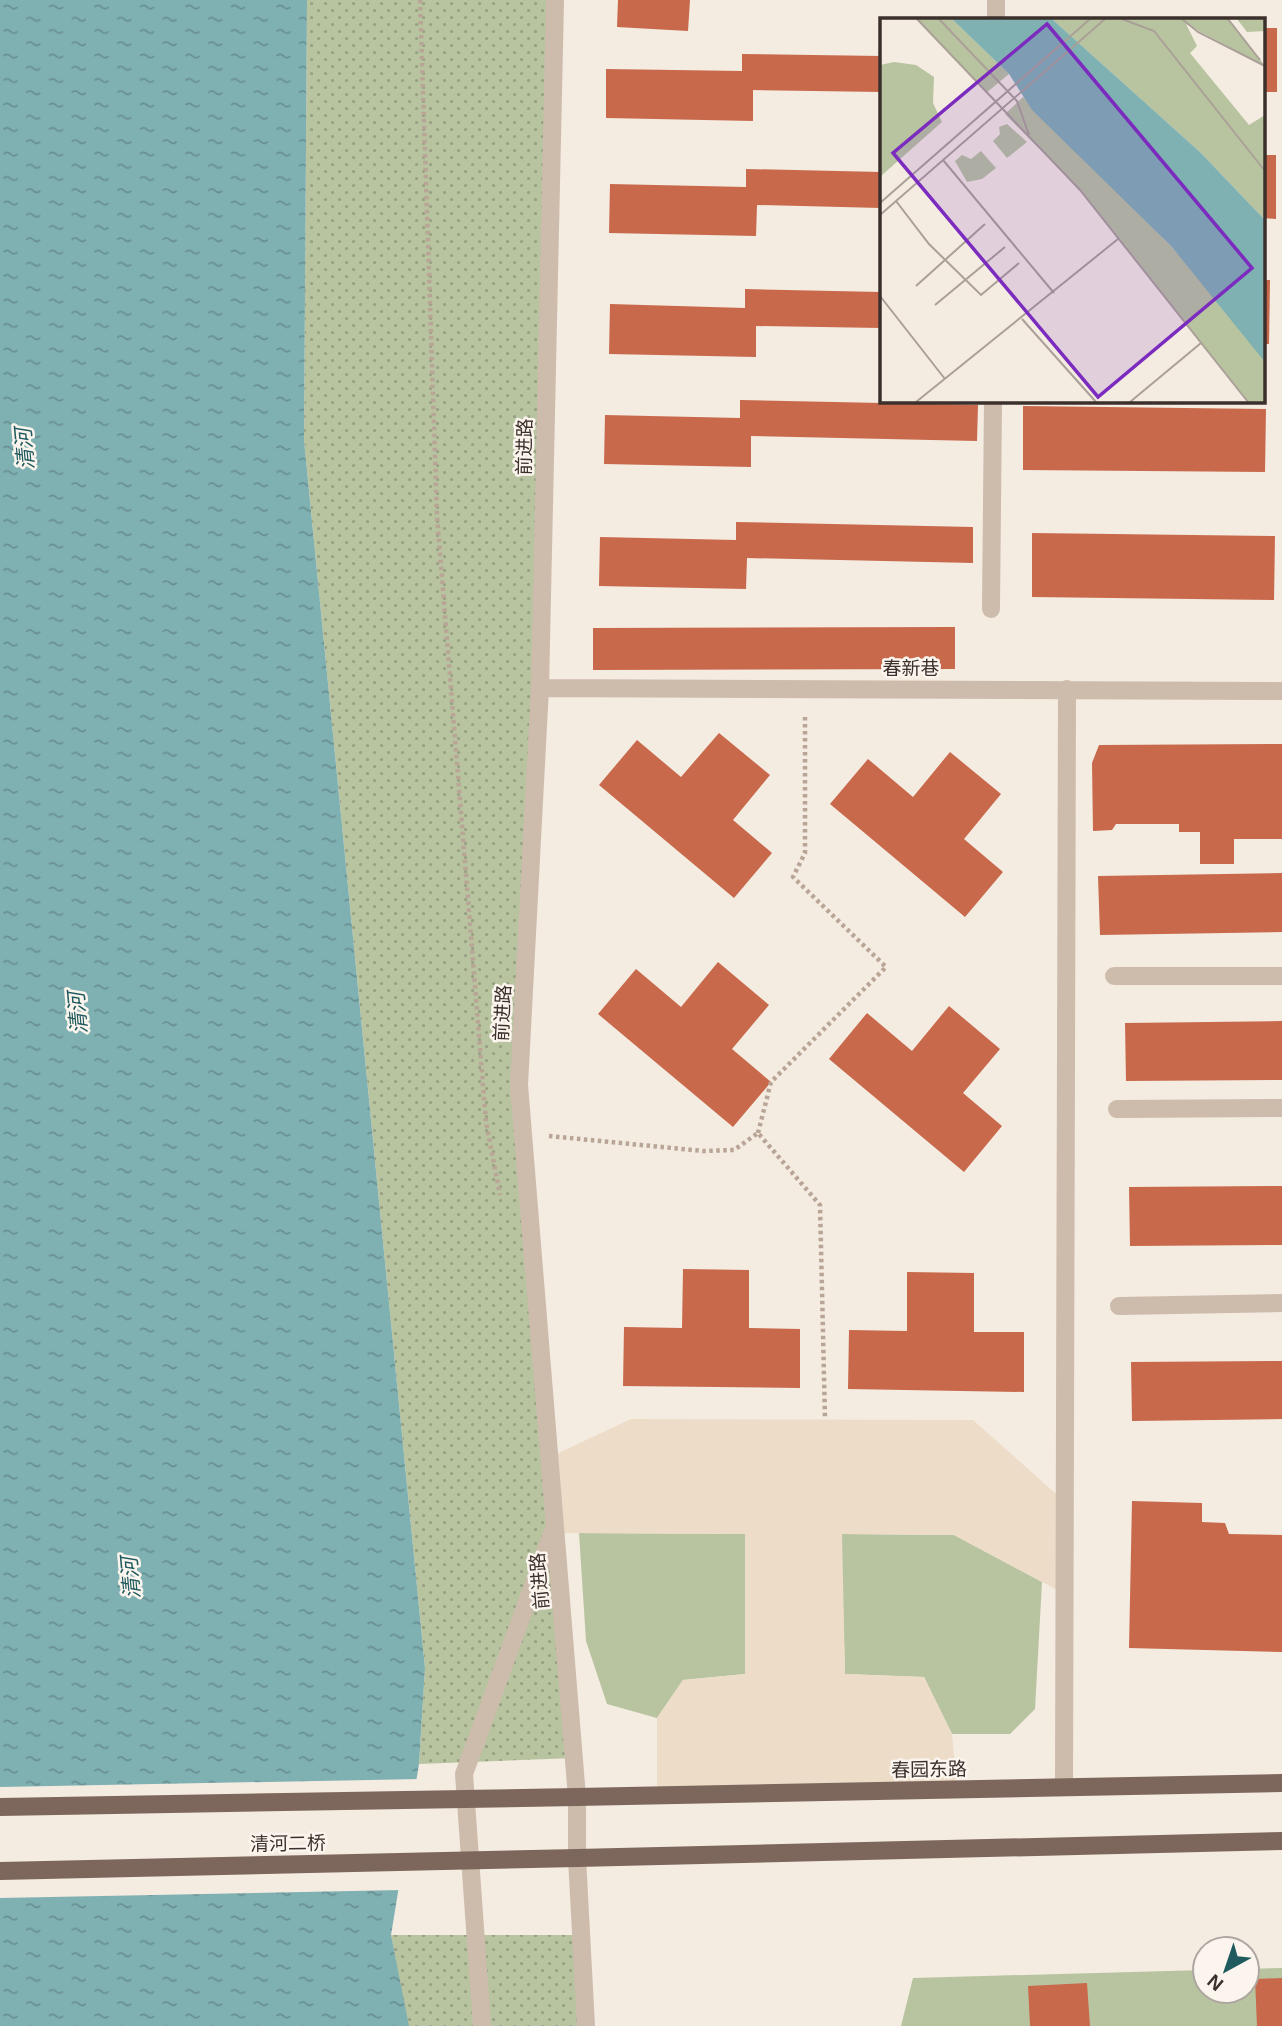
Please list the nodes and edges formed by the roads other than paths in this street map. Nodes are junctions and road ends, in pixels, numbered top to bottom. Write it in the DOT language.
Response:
graph roads {
  1 [pos="555,0"];
  2 [pos="996,0"];
  3 [pos="996,18"];
  4 [pos="993,402"];
  5 [pos="991,609"];
  6 [pos="540,688"];
  7 [pos="1067,689"];
  8 [pos="1282,691"];
  9 [pos="1114,976"];
  10 [pos="1282,976"];
  11 [pos="1282,1108"];
  12 [pos="1117,1109"];
  13 [pos="1282,1303"];
  14 [pos="1119,1306"];
  15 [pos="556,1525"];
  16 [pos="1282,1783"];
  17 [pos="1064,1787"];
  18 [pos="577,1797"];
  19 [pos="0,1807"];
  20 [pos="1282,1841"];
  21 [pos="578,1858"];
  22 [pos="0,1871"];
  23 [pos="482,2026"];
  24 [pos="586,2026"];
  1 -- 6 [label="street, 前进路"];
  2 -- 3 [label="street"];
  4 -- 5 [label="street"];
  6 -- 7 [label="street, 春新巷"];
  6 -- 15 [label="street, 前进路"];
  7 -- 8 [label="street, 春新巷"];
  7 -- 17 [label="street"];
  9 -- 10 [label="street"];
  11 -- 12 [label="street"];
  13 -- 14 [label="street"];
  15 -- 18 [label="street, 前进路"];
  15 -- 23 [label="street"];
  16 -- 17 [label="main road, 春园东路"];
  17 -- 18 [label="main road, 春园东路"];
  18 -- 19 [label="main road, bridge"];
  18 -- 21 [label="street, 前进路"];
  20 -- 21 [label="main road"];
  21 -- 22 [label="main road, 清河二桥, bridge"];
  21 -- 24 [label="street, 前进路"];
}
